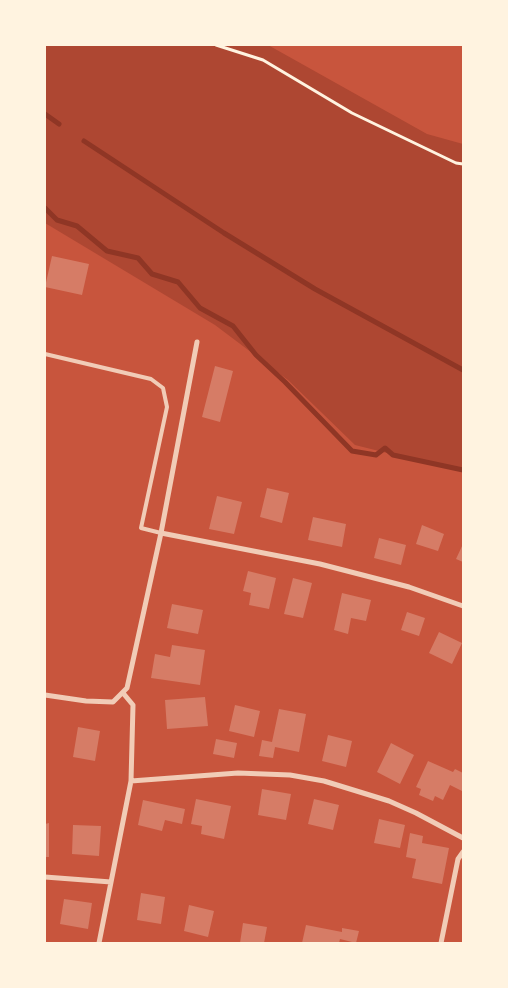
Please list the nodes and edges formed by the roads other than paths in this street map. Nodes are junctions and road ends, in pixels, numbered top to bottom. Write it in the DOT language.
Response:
graph roads {
  1 [pos="198,342"];
  2 [pos="45,354"];
  3 [pos="161,533"];
  4 [pos="463,606"];
  5 [pos="123,693"];
  6 [pos="45,696"];
  7 [pos="131,781"];
  8 [pos="463,838"];
  9 [pos="463,852"];
  10 [pos="45,877"];
  11 [pos="111,882"];
  12 [pos="99,943"];
  13 [pos="441,943"];
  1 -- 3 [label="street"];
  2 -- 3 [label="lane"];
  3 -- 4 [label="street"];
  3 -- 5 [label="street"];
  5 -- 6 [label="street"];
  5 -- 7 [label="street"];
  7 -- 8 [label="street"];
  7 -- 11 [label="street"];
  9 -- 13 [label="street"];
  10 -- 11 [label="street"];
  11 -- 12 [label="street"];
}
